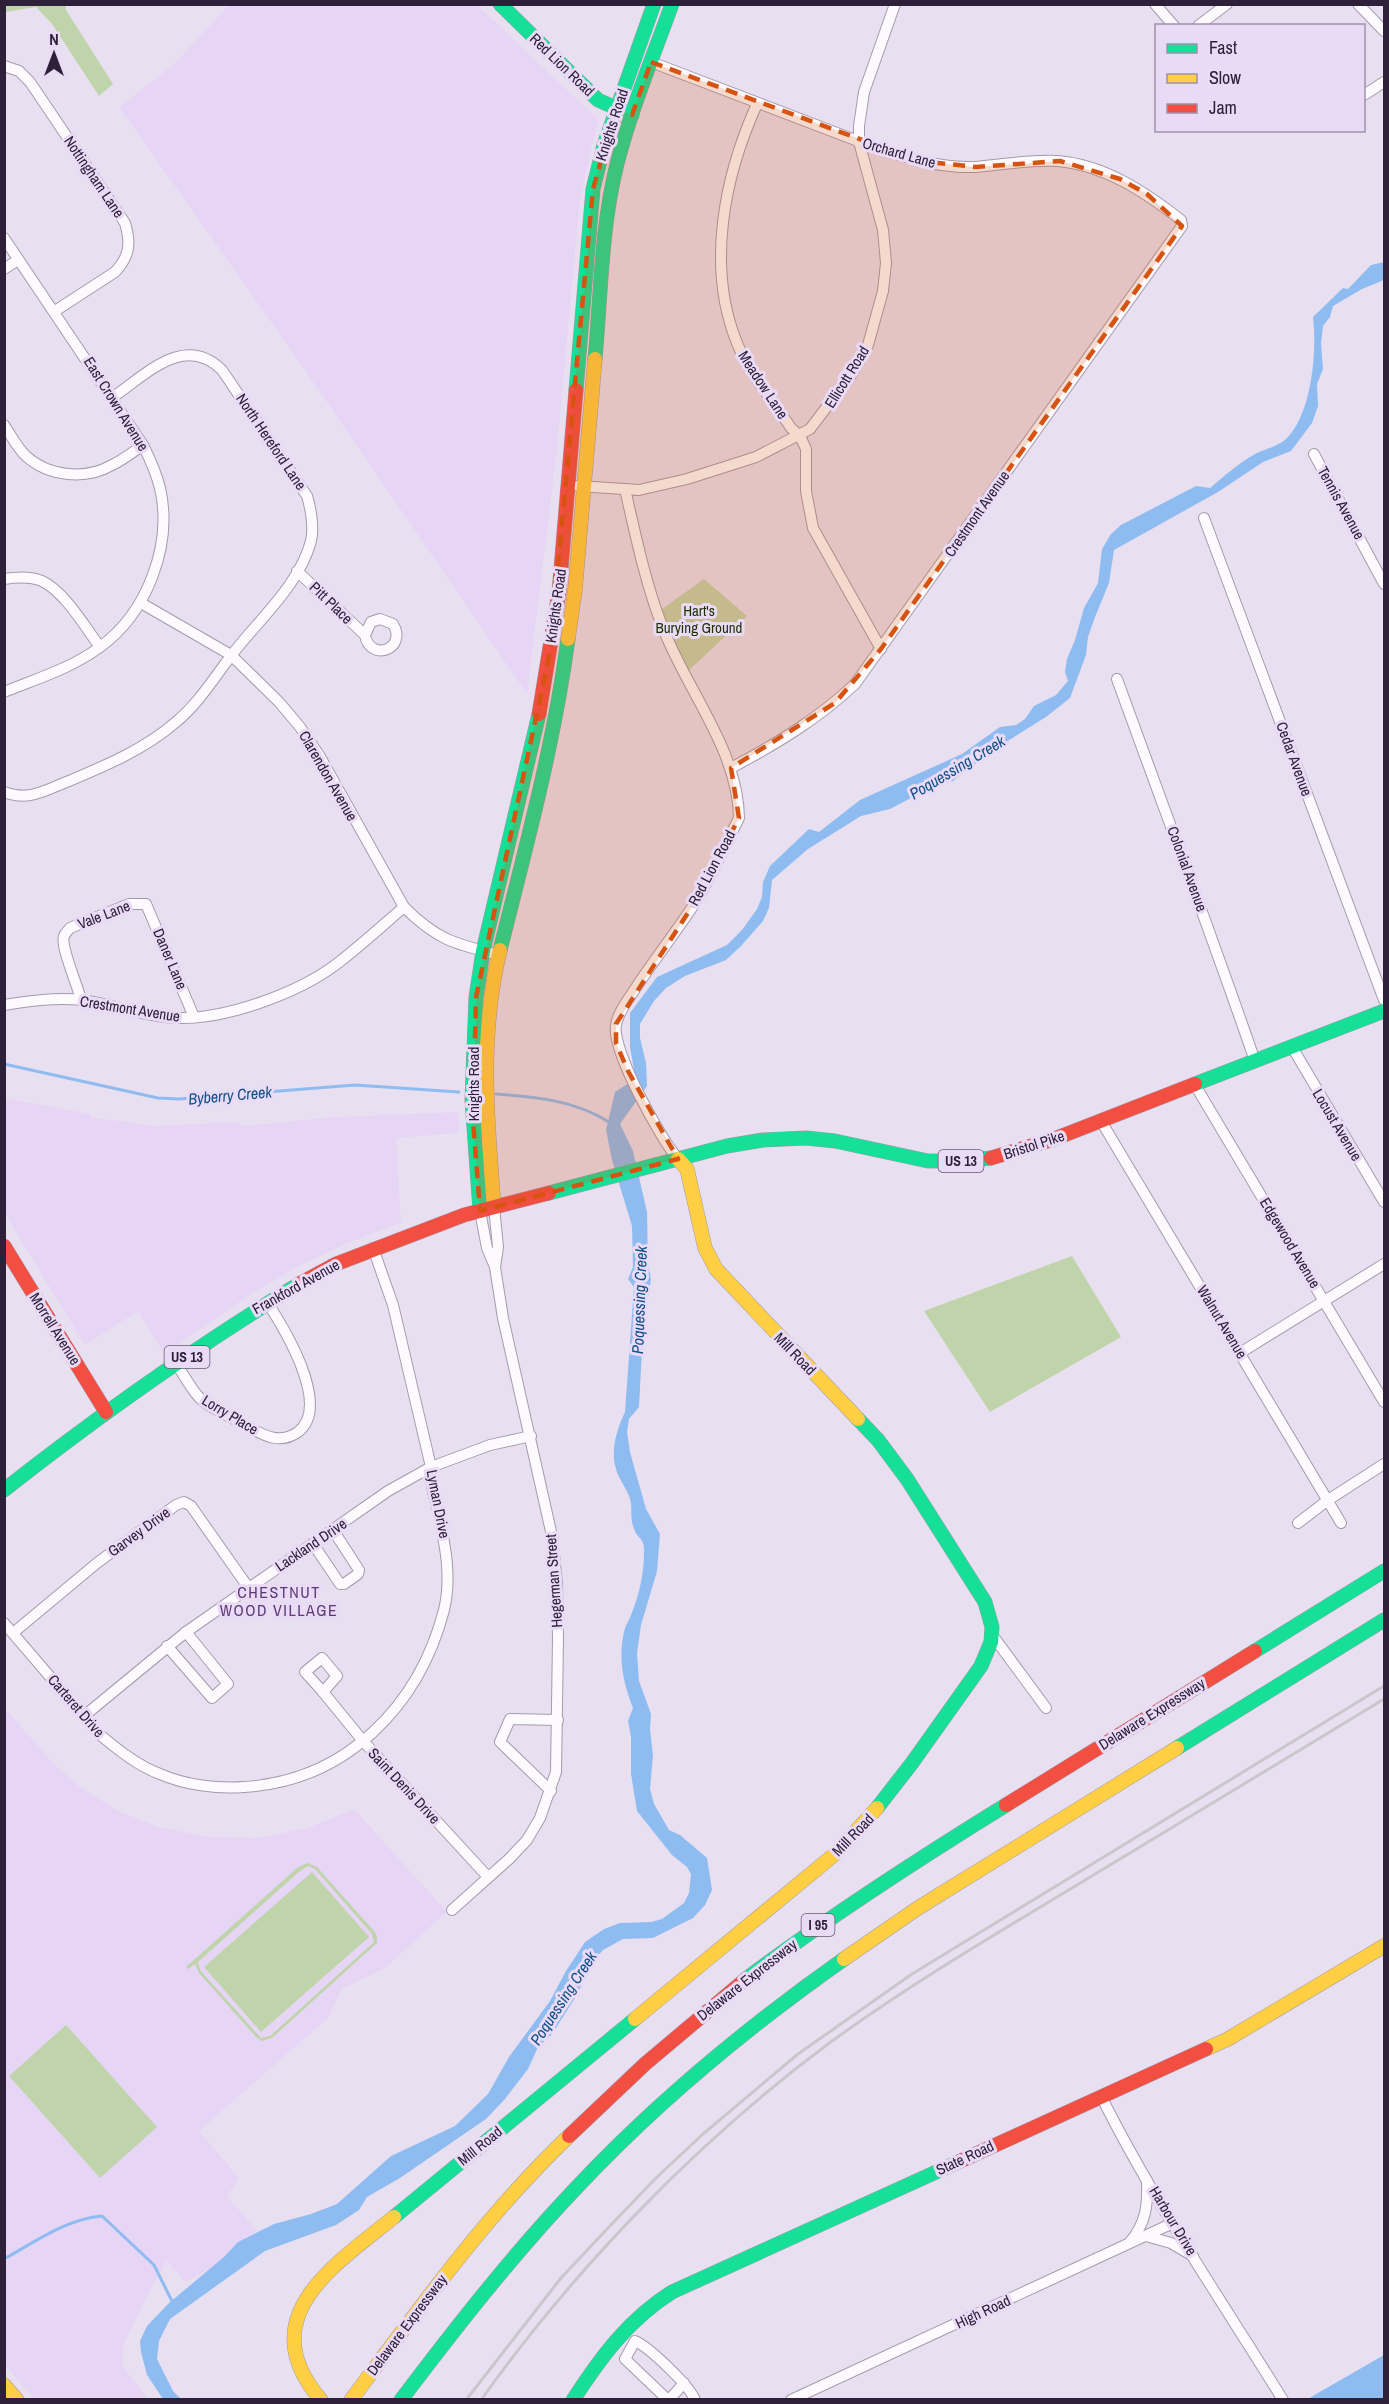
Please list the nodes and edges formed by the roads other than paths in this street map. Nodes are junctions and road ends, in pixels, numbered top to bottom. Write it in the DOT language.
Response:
graph roads {
  1 [pos="500,4"];
  2 [pos="654,4"];
  3 [pos="672,4"];
  4 [pos="895,4"];
  5 [pos="1155,4"];
  6 [pos="1227,4"];
  7 [pos="1358,4"];
  8 [pos="1172,24"];
  9 [pos="1201,24"];
  10 [pos="1384,31"];
  11 [pos="651,62"];
  12 [pos="4,66"];
  13 [pos="1384,81"];
  14 [pos="1365,94"];
  15 [pos="757,104"];
  16 [pos="616,108"];
  17 [pos="632,115"];
  18 [pos="859,142"];
  19 [pos="1181,220"];
  20 [pos="4,238"];
  21 [pos="18,260"];
  22 [pos="4,269"];
  23 [pos="56,311"];
  24 [pos="113,398"];
  25 [pos="4,426"];
  26 [pos="800,436"];
  27 [pos="143,445"];
  28 [pos="1314,454"];
  29 [pos="568,485"];
  30 [pos="584,486"];
  31 [pos="625,489"];
  32 [pos="1204,518"];
  33 [pos="297,571"];
  34 [pos="4,579"];
  35 [pos="1384,584"];
  36 [pos="141,603"];
  37 [pos="365,635"];
  38 [pos="100,647"];
  39 [pos="881,650"];
  40 [pos="231,656"];
  41 [pos="1117,679"];
  42 [pos="4,692"];
  43 [pos="732,768"];
  44 [pos="4,792"];
  45 [pos="143,903"];
  46 [pos="404,907"];
  47 [pos="483,951"];
  48 [pos="499,954"];
  49 [pos="81,1000"];
  50 [pos="1384,1000"];
  51 [pos="4,1005"];
  52 [pos="1384,1011"];
  53 [pos="194,1017"];
  54 [pos="1292,1047"];
  55 [pos="1255,1061"];
  56 [pos="1195,1085"];
  57 [pos="1101,1121"];
  58 [pos="678,1159"];
  59 [pos="631,1171"];
  60 [pos="1384,1202"];
  61 [pos="494,1207"];
  62 [pos="480,1211"];
  63 [pos="4,1246"];
  64 [pos="373,1248"];
  65 [pos="1384,1264"];
  66 [pos="495,1267"];
  67 [pos="1325,1301"];
  68 [pos="267,1302"];
  69 [pos="1240,1353"];
  70 [pos="177,1364"];
  71 [pos="1384,1402"];
  72 [pos="106,1412"];
  73 [pos="531,1436"];
  74 [pos="1384,1464"];
  75 [pos="431,1467"];
  76 [pos="4,1490"];
  77 [pos="1328,1500"];
  78 [pos="1298,1523"];
  79 [pos="1341,1523"];
  80 [pos="333,1530"];
  81 [pos="313,1544"];
  82 [pos="1384,1570"];
  83 [pos="248,1587"];
  84 [pos="1384,1620"];
  85 [pos="4,1623"];
  86 [pos="186,1632"];
  87 [pos="14,1633"];
  88 [pos="993,1636"];
  89 [pos="167,1646"];
  90 [pos="323,1692"];
  91 [pos="1046,1708"];
  92 [pos="84,1716"];
  93 [pos="558,1720"];
  94 [pos="363,1741"];
  95 [pos="551,1791"];
  96 [pos="488,1877"];
  97 [pos="452,1910"];
  98 [pos="1384,1946"];
  99 [pos="1101,2097"];
  100 [pos="1147,2178"];
  101 [pos="1173,2223"];
  102 [pos="1146,2236"];
  103 [pos="1127,2244"];
  104 [pos="1195,2258"];
  105 [pos="684,2383"];
  106 [pos="4,2385"];
  107 [pos="352,2399"];
  108 [pos="17,2400"];
  109 [pos="321,2400"];
  110 [pos="401,2400"];
  111 [pos="573,2400"];
  112 [pos="668,2400"];
  113 [pos="695,2400"];
  114 [pos="791,2400"];
  115 [pos="1283,2400"];
  1 -- 16 [label="main road, Red Lion Road"];
  2 -- 16 [label="main road, Knights Road"];
  3 -- 11 [label="main road, Knights Road"];
  4 -- 18 [label="street, Ellicott Road"];
  5 -- 8 [label="street"];
  6 -- 9 [label="street"];
  7 -- 10 [label="street"];
  11 -- 15 [label="street, Orchard Lane"];
  11 -- 17 [label="main road, Knights Road"];
  12 -- 23 [label="street, Nottingham Lane"];
  13 -- 14 [label="street"];
  15 -- 18 [label="street, Orchard Lane"];
  15 -- 26 [label="street, Meadow Lane"];
  16 -- 17 [label="main road, Red Lion Road"];
  16 -- 29 [label="main road, Knights Road"];
  17 -- 30 [label="main road, Knights Road"];
  18 -- 19 [label="street, Orchard Lane"];
  18 -- 26 [label="street, Ellicott Road"];
  19 -- 39 [label="street, Crestmont Avenue"];
  20 -- 21 [label="street, East Crown Avenue"];
  21 -- 22 [label="street"];
  21 -- 23 [label="street, East Crown Avenue"];
  23 -- 24 [label="street, East Crown Avenue"];
  24 -- 27 [label="street, East Crown Avenue"];
  24 -- 33 [label="street, North Hereford Lane"];
  25 -- 27 [label="street"];
  26 -- 31 [label="street, Ellicott Road"];
  26 -- 39 [label="street, Meadow Lane"];
  27 -- 36 [label="street, East Crown Avenue"];
  28 -- 35 [label="street, Tennis Avenue"];
  29 -- 30 [label="street, Ellicott Road"];
  29 -- 47 [label="main road, Knights Road"];
  30 -- 31 [label="street, Ellicott Road"];
  30 -- 48 [label="main road, Knights Road"];
  31 -- 43 [label="street, Red Lion Road"];
  32 -- 50 [label="street, Cedar Avenue"];
  33 -- 37 [label="street, Pitt Place"];
  33 -- 40 [label="street, North Hereford Lane"];
  34 -- 38 [label="street"];
  36 -- 38 [label="street, East Crown Avenue"];
  36 -- 40 [label="street, Clarendon Avenue"];
  38 -- 42 [label="street, East Crown Avenue"];
  39 -- 43 [label="street, Crestmont Avenue"];
  40 -- 44 [label="street, North Hereford Lane"];
  40 -- 46 [label="street, Clarendon Avenue"];
  41 -- 55 [label="street, Colonial Avenue"];
  43 -- 58 [label="street, Red Lion Road"];
  45 -- 49 [label="street, Vale Lane"];
  45 -- 53 [label="street, Daner Lane"];
  46 -- 47 [label="street, Clarendon Avenue"];
  46 -- 53 [label="street, Crestmont Avenue"];
  47 -- 48 [label="street, Clarendon Avenue"];
  47 -- 62 [label="main road, Knights Road"];
  48 -- 61 [label="main road, Knights Road"];
  49 -- 51 [label="street, Crestmont Avenue"];
  49 -- 53 [label="street, Crestmont Avenue"];
  52 -- 54 [label="main road, Bristol Pike / US 13"];
  54 -- 55 [label="main road, Bristol Pike / US 13"];
  54 -- 60 [label="street, Locust Avenue"];
  55 -- 56 [label="main road, Bristol Pike / US 13"];
  56 -- 57 [label="main road, Bristol Pike / US 13"];
  56 -- 67 [label="street, Edgewood Avenue"];
  57 -- 58 [label="main road, Bristol Pike / US 13"];
  57 -- 69 [label="street, Walnut Avenue"];
  58 -- 59 [label="main road, Bristol Pike / US 13"];
  58 -- 88 [label="main road, Mill Road"];
  59 -- 61 [label="main road, Frankford Avenue / US 13"];
  61 -- 62 [label="main road, Frankford Avenue / US 13"];
  61 -- 66 [label="street, Hegerman Street"];
  62 -- 64 [label="main road, Frankford Avenue / US 13"];
  62 -- 66 [label="street, Hegerman Street"];
  63 -- 72 [label="main road, Morrell Avenue"];
  64 -- 68 [label="main road, Frankford Avenue / US 13"];
  64 -- 75 [label="street, Lyman Drive"];
  65 -- 67 [label="street"];
  66 -- 73 [label="street, Hegerman Street"];
  67 -- 69 [label="street"];
  67 -- 71 [label="street, Edgewood Avenue"];
  68 -- 70 [label="main road, Frankford Avenue / US 13"];
  68 -- 70 [label="street, Lorry Place"];
  69 -- 77 [label="street, Walnut Avenue"];
  70 -- 72 [label="main road, Frankford Avenue / US 13"];
  72 -- 76 [label="main road, Frankford Avenue / US 13"];
  73 -- 75 [label="street, Lackland Drive"];
  73 -- 93 [label="street, Hegerman Street"];
  74 -- 77 [label="street"];
  75 -- 80 [label="street, Lackland Drive"];
  75 -- 94 [label="street, Lyman Drive"];
  77 -- 78 [label="street"];
  77 -- 79 [label="street, Walnut Avenue"];
  80 -- 81 [label="street, Lackland Drive"];
  80 -- 81 [label="street"];
  81 -- 83 [label="street, Lackland Drive"];
  82 -- 107 [label="main road, Delaware Expressway / I 95"];
  83 -- 86 [label="street, Lackland Drive"];
  83 -- 87 [label="street, Garvey Drive"];
  84 -- 110 [label="main road"];
  85 -- 87 [label="street, Carteret Drive"];
  86 -- 89 [label="street, Lackland Drive"];
  86 -- 89 [label="street"];
  87 -- 92 [label="street, Carteret Drive"];
  88 -- 91 [label="street"];
  88 -- 109 [label="main road, Mill Road"];
  89 -- 92 [label="street, Lackland Drive"];
  90 -- 94 [label="street, Saint Denis Drive"];
  92 -- 94 [label="street, Carteret Drive"];
  93 -- 95 [label="street, Hegerman Street"];
  93 -- 95 [label="street"];
  94 -- 96 [label="street, Saint Denis Drive"];
  95 -- 96 [label="street, Hegerman Street"];
  96 -- 97 [label="street, Hegerman Street"];
  98 -- 99 [label="main road, State Road"];
  99 -- 100 [label="street, Harbour Drive"];
  99 -- 111 [label="main road, State Road"];
  100 -- 101 [label="street, Harbour Drive"];
  100 -- 103 [label="street"];
  101 -- 102 [label="street, High Road"];
  101 -- 104 [label="street, Harbour Drive"];
  102 -- 103 [label="street, High Road"];
  102 -- 104 [label="street"];
  103 -- 114 [label="street, High Road"];
  104 -- 115 [label="street, Harbour Drive"];
  105 -- 112 [label="street"];
  105 -- 112 [label="street"];
  105 -- 113 [label="street"];
  106 -- 108 [label="main road"];
}
